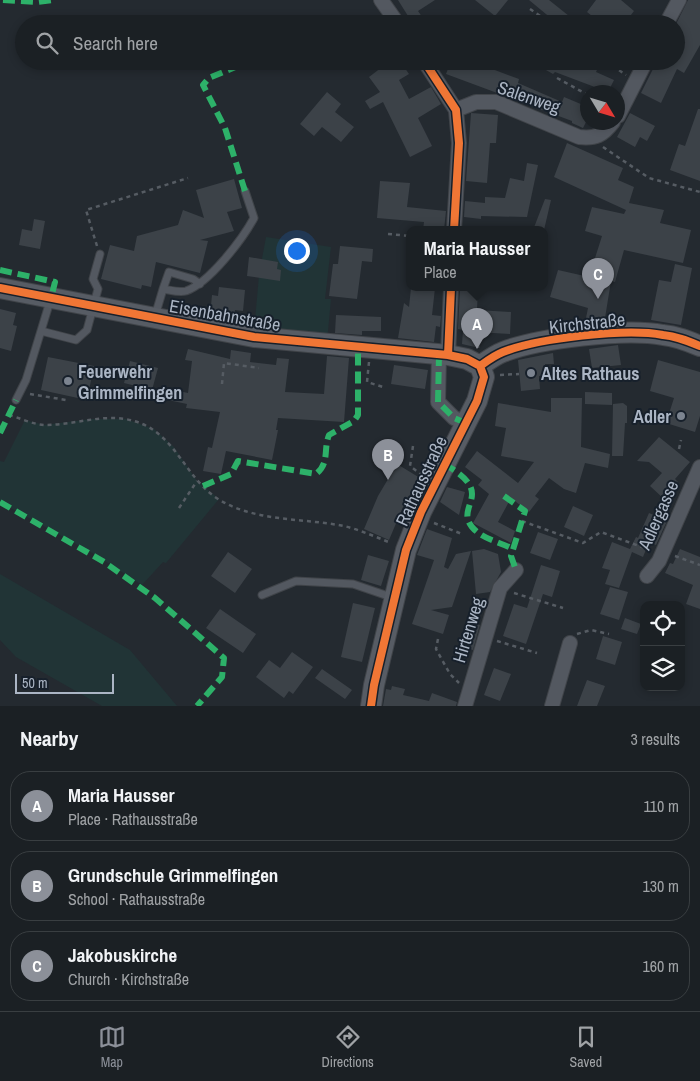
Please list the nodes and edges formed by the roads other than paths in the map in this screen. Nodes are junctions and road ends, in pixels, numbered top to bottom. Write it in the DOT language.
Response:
graph roads {
  1 [pos="381,0"];
  2 [pos="679,0"];
  3 [pos="392,15"];
  4 [pos="671,15"];
  5 [pos="430,70"];
  6 [pos="641,70"];
  7 [pos="625,102"];
  8 [pos="456,110"];
  9 [pos="607,130"];
  10 [pos="245,191"];
  11 [pos="454,226"];
  12 [pos="100,254"];
  13 [pos="200,284"];
  14 [pos="0,288"];
  15 [pos="163,289"];
  16 [pos="451,291"];
  17 [pos="51,298"];
  18 [pos="94,306"];
  19 [pos="154,318"];
  20 [pos="42,331"];
  21 [pos="700,346"];
  22 [pos="443,355"];
  23 [pos="478,364"];
  24 [pos="16,400"];
  25 [pos="466,423"];
  26 [pos="700,467"];
  27 [pos="516,570"];
  28 [pos="647,576"];
  29 [pos="262,594"];
  30 [pos="395,598"];
  31 [pos="570,643"];
  32 [pos="372,706"];
  33 [pos="465,706"];
  34 [pos="552,706"];
  1 -- 3 [label="street"];
  2 -- 4 [label="street"];
  5 -- 8 [label="street"];
  6 -- 7 [label="street"];
  8 -- 9 [label="street, Salenweg"];
  8 -- 11 [label="street"];
  10 -- 13 [label="lane"];
  12 -- 18 [label="lane"];
  13 -- 15 [label="lane"];
  13 -- 15 [label="lane"];
  14 -- 17 [label="street, Eisenbahnstraße"];
  15 -- 19 [label="lane"];
  16 -- 22 [label="street"];
  17 -- 18 [label="street, Eisenbahnstraße"];
  17 -- 20 [label="lane"];
  18 -- 19 [label="street, Eisenbahnstraße"];
  18 -- 20 [label="lane"];
  19 -- 22 [label="street, Eisenbahnstraße"];
  20 -- 24 [label="lane"];
  21 -- 23 [label="street, Kirchstraße"];
  22 -- 23 [label="street"];
  22 -- 25 [label="street"];
  23 -- 25 [label="street, Rathausstraße"];
  25 -- 30 [label="street, Rathausstraße"];
  26 -- 28 [label="street, Adlergasse"];
  27 -- 33 [label="street, Hirtenweg"];
  29 -- 30 [label="lane"];
  30 -- 32 [label="street, Rathausstraße"];
  31 -- 34 [label="street"];
}
